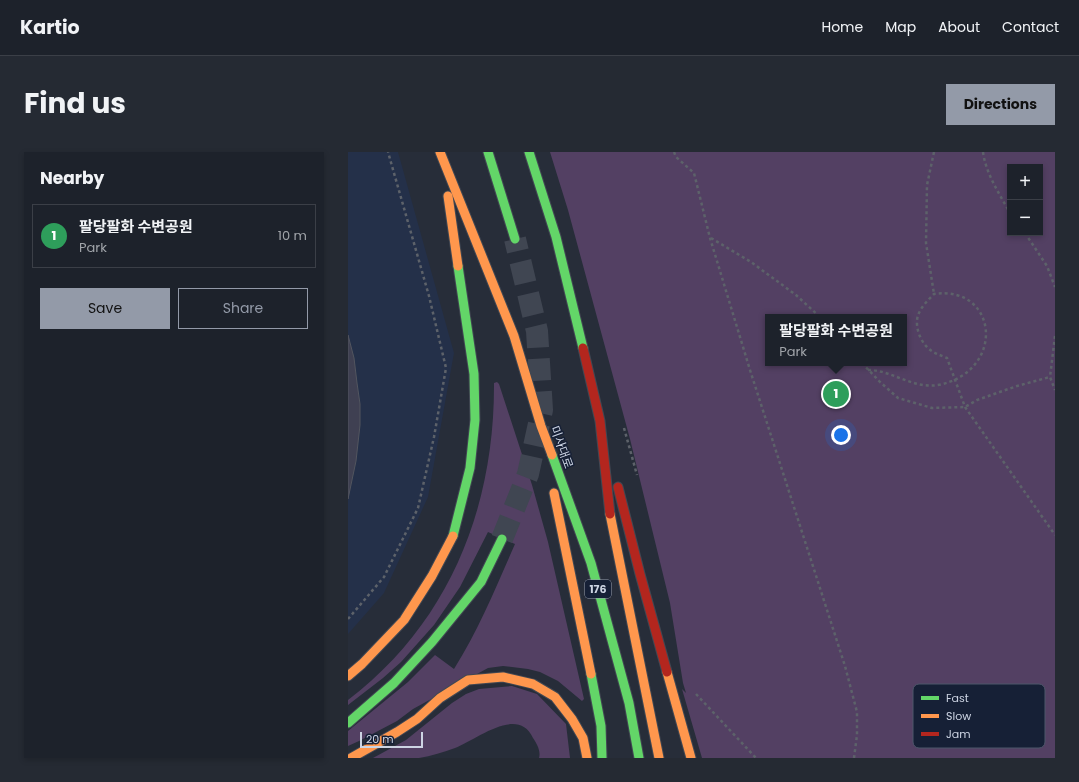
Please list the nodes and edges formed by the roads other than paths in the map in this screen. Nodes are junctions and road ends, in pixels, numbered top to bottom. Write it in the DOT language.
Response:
graph roads {
  1 [pos="440,152"];
  2 [pos="488,152"];
  3 [pos="529,152"];
  4 [pos="443,162"];
  5 [pos="515,239"];
  6 [pos="600,421"];
  7 [pos="541,426"];
  8 [pos="502,538"];
  9 [pos="348,676"];
  10 [pos="348,722"];
  11 [pos="351,758"];
  12 [pos="587,758"];
  13 [pos="602,758"];
  14 [pos="639,758"];
  15 [pos="658,758"];
  16 [pos="691,758"];
  1 -- 4 [label="main road, 미사대로 / 176"];
  2 -- 5 [label="main road"];
  3 -- 6 [label="main road, 176"];
  4 -- 7 [label="main road, 미사대로 / 176"];
  4 -- 9 [label="main road"];
  6 -- 15 [label="main road, 176"];
  6 -- 16 [label="main road"];
  7 -- 13 [label="main road"];
  7 -- 14 [label="main road, 미사대로 / 176"];
  8 -- 10 [label="main road"];
  11 -- 12 [label="main road"];
}
